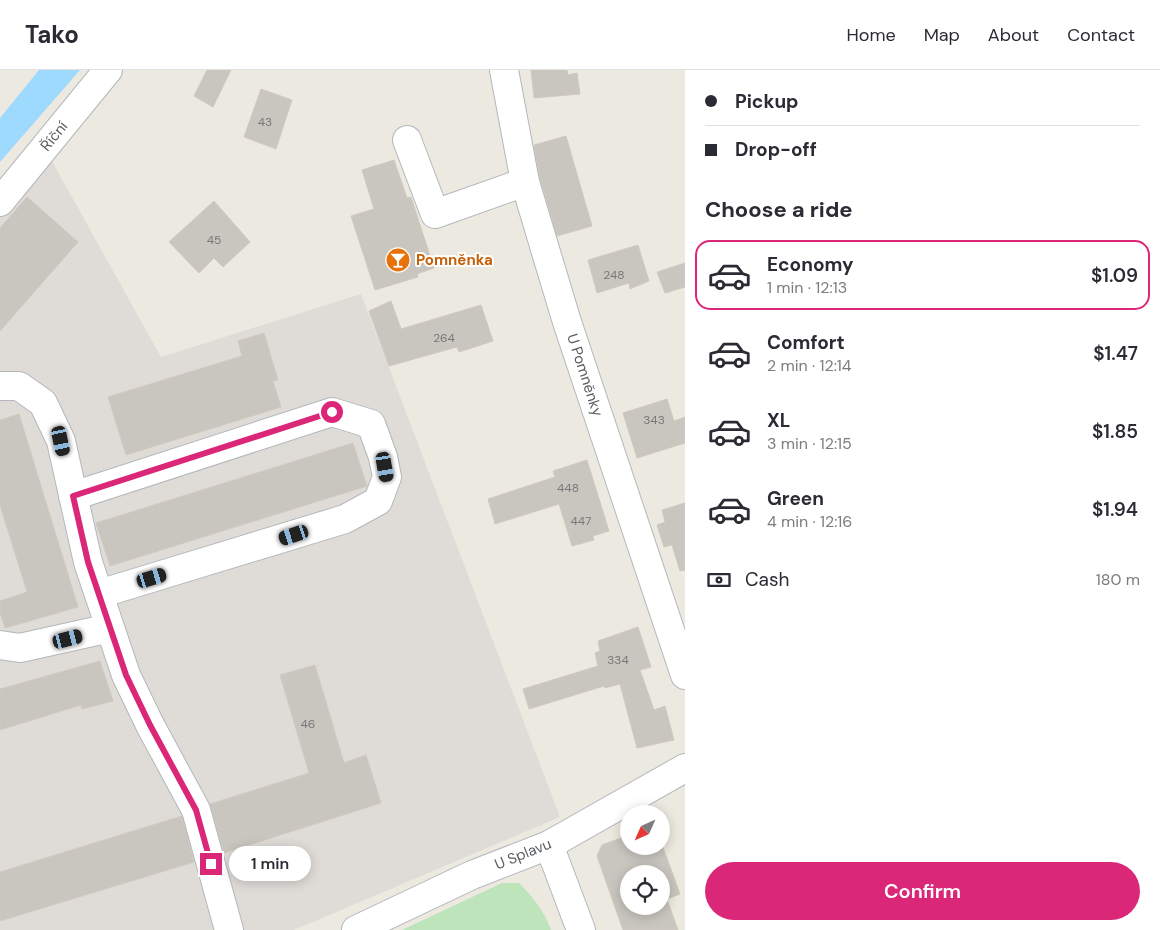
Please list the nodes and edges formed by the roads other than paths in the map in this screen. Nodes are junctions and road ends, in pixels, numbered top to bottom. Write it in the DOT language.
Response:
graph roads {
  1 [pos="108,70"];
  2 [pos="504,70"];
  3 [pos="407,140"];
  4 [pos="525,182"];
  5 [pos="0,202"];
  6 [pos="0,386"];
  7 [pos="73,496"];
  8 [pos="99,594"];
  9 [pos="110,628"];
  10 [pos="0,645"];
  11 [pos="685,675"];
  12 [pos="685,768"];
  13 [pos="549,845"];
  14 [pos="229,930"];
  15 [pos="356,930"];
  16 [pos="581,930"];
  1 -- 5 [label="street, Říční"];
  2 -- 4 [label="street, U Pomněnky"];
  3 -- 4 [label="street"];
  4 -- 11 [label="street, U Pomněnky"];
  6 -- 7 [label="street"];
  7 -- 8 [label="street"];
  7 -- 8 [label="street"];
  8 -- 9 [label="street"];
  9 -- 10 [label="street"];
  9 -- 14 [label="street"];
  12 -- 13 [label="street, U Splavu"];
  13 -- 15 [label="street, U Splavu"];
  13 -- 16 [label="street"];
}
